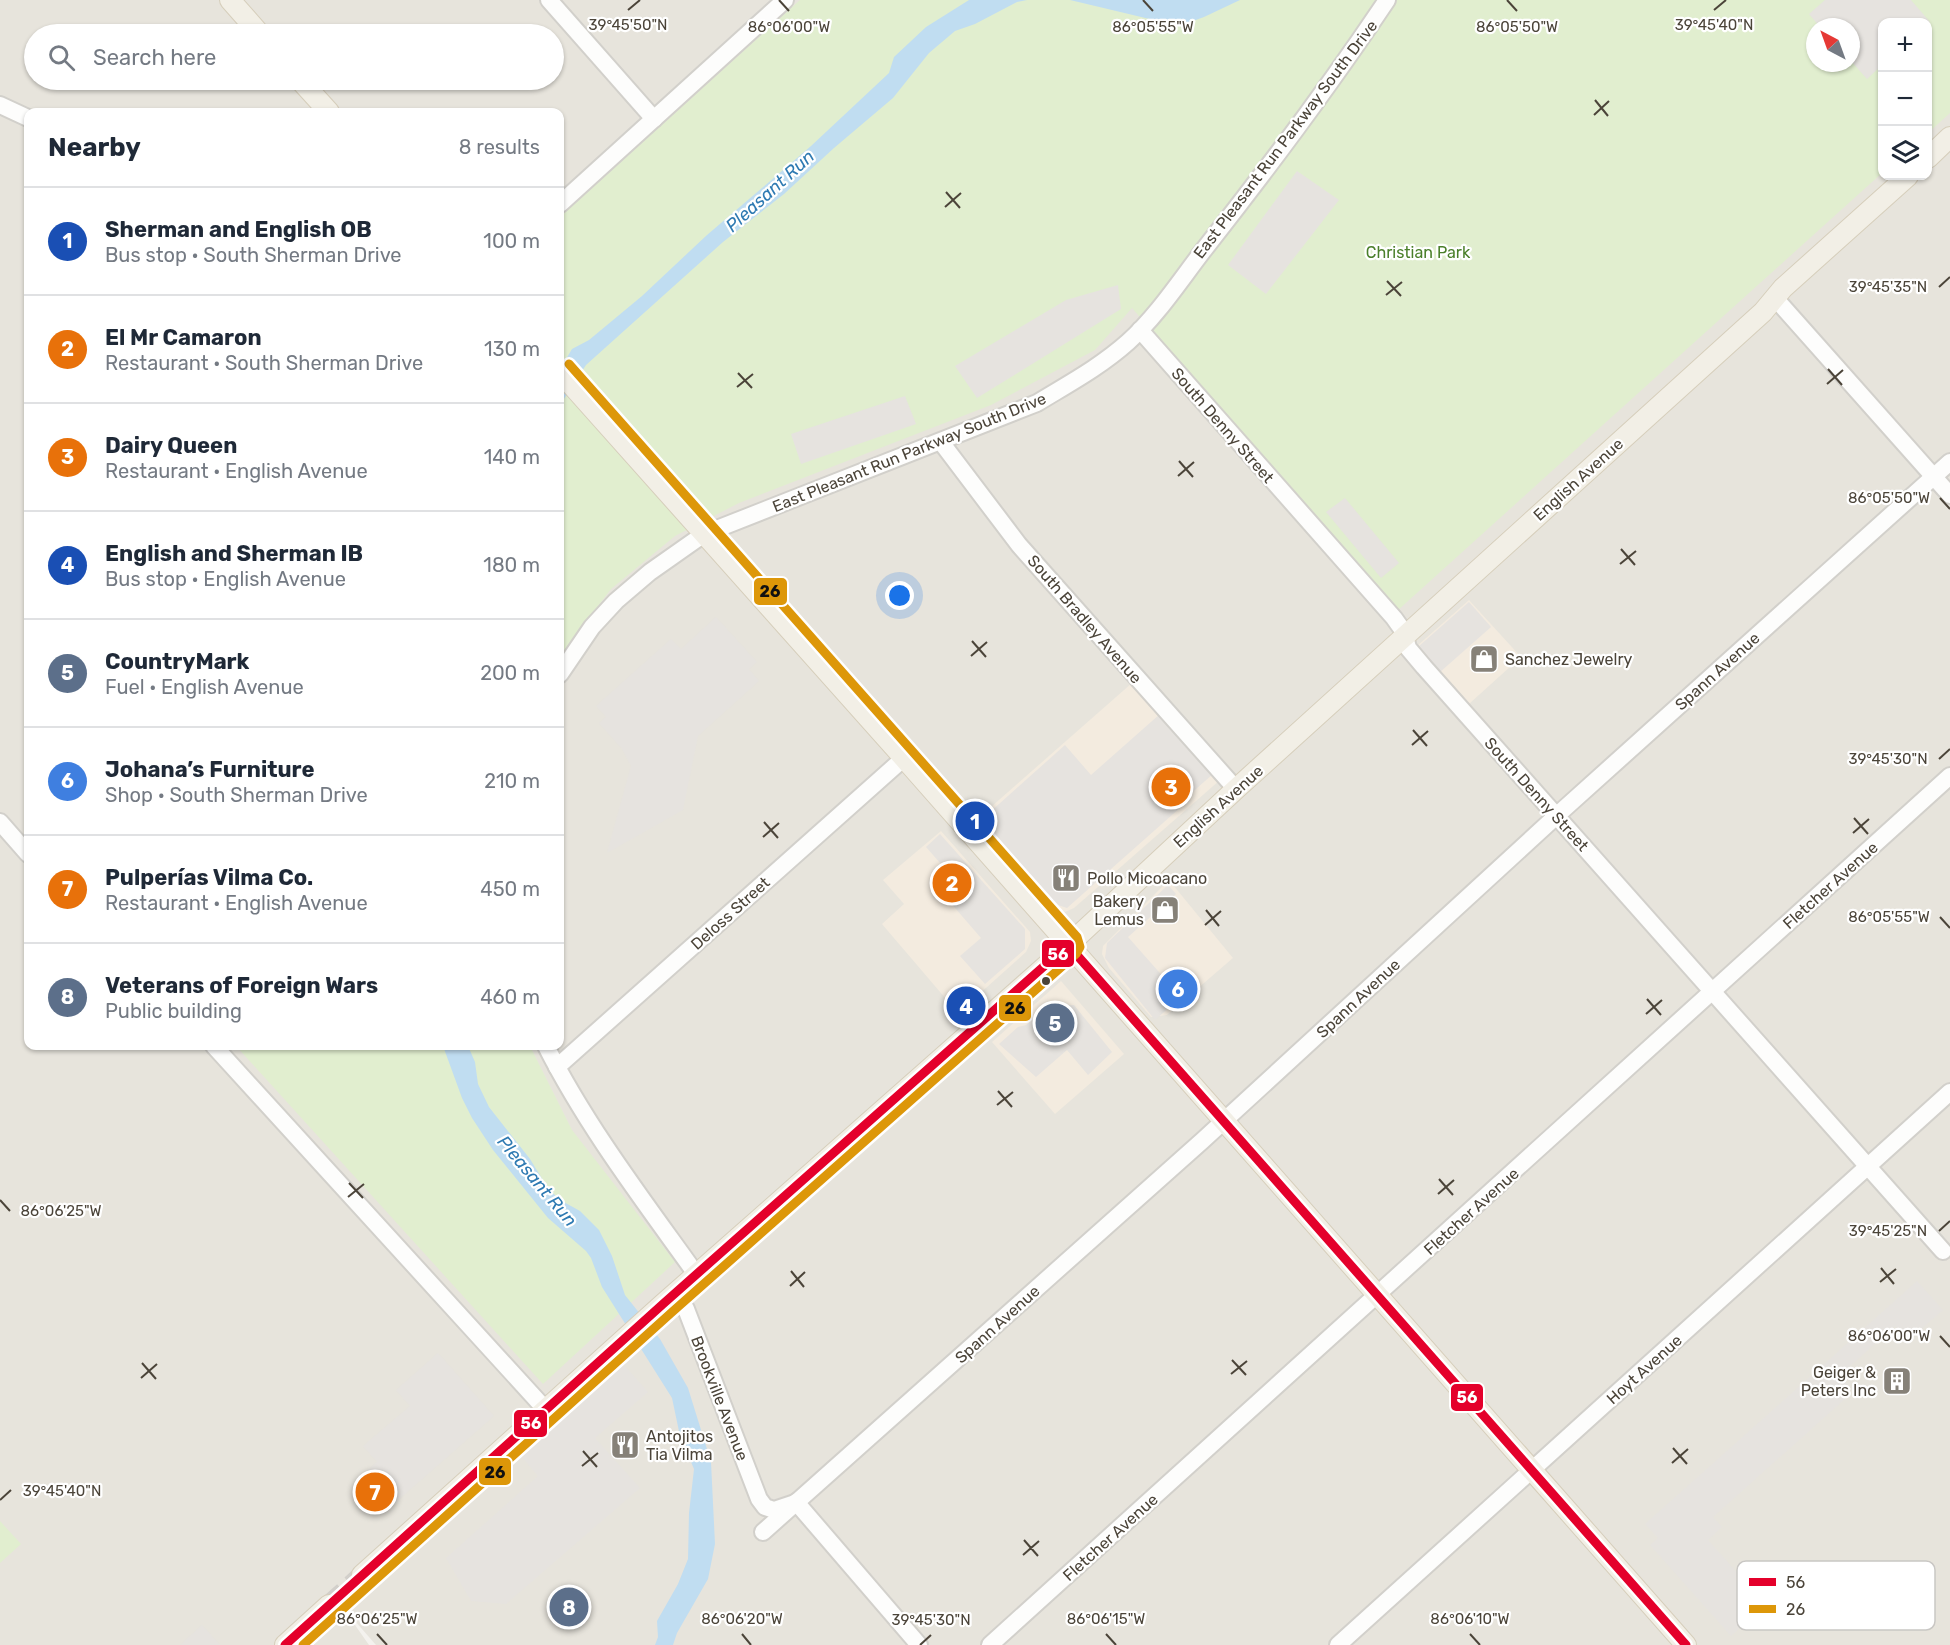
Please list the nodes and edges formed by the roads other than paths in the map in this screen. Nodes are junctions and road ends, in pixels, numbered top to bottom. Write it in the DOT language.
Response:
graph roads {
  1 [pos="230,0"];
  2 [pos="549,0"];
  3 [pos="785,0"];
  4 [pos="1387,0"];
  5 [pos="251,24"];
  6 [pos="309,90"];
  7 [pos="0,105"];
  8 [pos="325,108"];
  9 [pos="24,116"];
  10 [pos="654,119"];
  11 [pos="1950,137"];
  12 [pos="1932,154"];
  13 [pos="1904,180"];
  14 [pos="564,200"];
  15 [pos="1775,298"];
  16 [pos="1140,330"];
  17 [pos="564,377"];
  18 [pos="941,442"];
  19 [pos="1950,462"];
  20 [pos="1933,477"];
  21 [pos="1950,495"];
  22 [pos="704,534"];
  23 [pos="1405,636"];
  24 [pos="564,668"];
  25 [pos="904,758"];
  26 [pos="1950,776"];
  27 [pos="1236,789"];
  28 [pos="1557,816"];
  29 [pos="0,822"];
  30 [pos="24,849"];
  31 [pos="1068,945"];
  32 [pos="1712,992"];
  33 [pos="218,1050"];
  34 [pos="548,1050"];
  35 [pos="556,1067"];
  36 [pos="1950,1092"];
  37 [pos="1223,1121"];
  38 [pos="1868,1167"];
  39 [pos="1943,1251"];
  40 [pos="696,1274"];
  41 [pos="1378,1295"];
  42 [pos="669,1299"];
  43 [pos="546,1410"];
  44 [pos="1532,1471"];
  45 [pos="796,1502"];
  46 [pos="763,1532"];
  47 [pos="362,1575"];
  48 [pos="329,1605"];
  49 [pos="285,1645"];
  50 [pos="919,1645"];
  51 [pos="990,1645"];
  52 [pos="1338,1645"];
  53 [pos="1686,1645"];
  1 -- 5 [label="main road"];
  2 -- 10 [label="street"];
  3 -- 10 [label="street"];
  4 -- 16 [label="street, East Pleasant Run Parkway South Drive"];
  6 -- 8 [label="main road"];
  7 -- 9 [label="street"];
  10 -- 14 [label="street"];
  11 -- 12 [label="main road"];
  13 -- 15 [label="main road, English Avenue"];
  15 -- 20 [label="street"];
  15 -- 23 [label="main road, English Avenue"];
  16 -- 18 [label="street, East Pleasant Run Parkway South Drive"];
  16 -- 23 [label="street, South Denny Street"];
  17 -- 22 [label="main road"];
  18 -- 22 [label="street, East Pleasant Run Parkway South Drive"];
  18 -- 27 [label="street, South Bradley Avenue"];
  19 -- 20 [label="street, Spann Avenue"];
  20 -- 21 [label="street"];
  20 -- 28 [label="street, Spann Avenue"];
  22 -- 24 [label="street, East Pleasant Run Parkway South Drive"];
  22 -- 25 [label="main road"];
  23 -- 27 [label="main road, English Avenue"];
  23 -- 28 [label="street, South Denny Street"];
  25 -- 31 [label="main road"];
  25 -- 35 [label="street, Deloss Street"];
  26 -- 32 [label="street, Fletcher Avenue"];
  27 -- 31 [label="main road, English Avenue"];
  28 -- 32 [label="street, South Denny Street"];
  28 -- 37 [label="street, Spann Avenue"];
  29 -- 30 [label="street"];
  31 -- 37 [label="main road"];
  31 -- 40 [label="main road, English Avenue"];
  32 -- 38 [label="street, South Denny Street"];
  32 -- 41 [label="street, Fletcher Avenue"];
  33 -- 43 [label="street"];
  34 -- 35 [label="street"];
  35 -- 40 [label="street"];
  36 -- 38 [label="street, Hoyt Avenue"];
  37 -- 41 [label="main road"];
  37 -- 45 [label="street, Spann Avenue"];
  38 -- 39 [label="street, South Denny Street"];
  38 -- 44 [label="street, Hoyt Avenue"];
  40 -- 42 [label="main road, English Avenue"];
  41 -- 44 [label="main road"];
  41 -- 51 [label="street, Fletcher Avenue"];
  42 -- 43 [label="main road, English Avenue"];
  42 -- 45 [label="street, Brookville Avenue"];
  43 -- 47 [label="main road, English Avenue"];
  44 -- 52 [label="street, Hoyt Avenue"];
  44 -- 53 [label="main road"];
  45 -- 46 [label="street, Spann Avenue"];
  45 -- 50 [label="street"];
  48 -- 49 [label="main road"];
}
